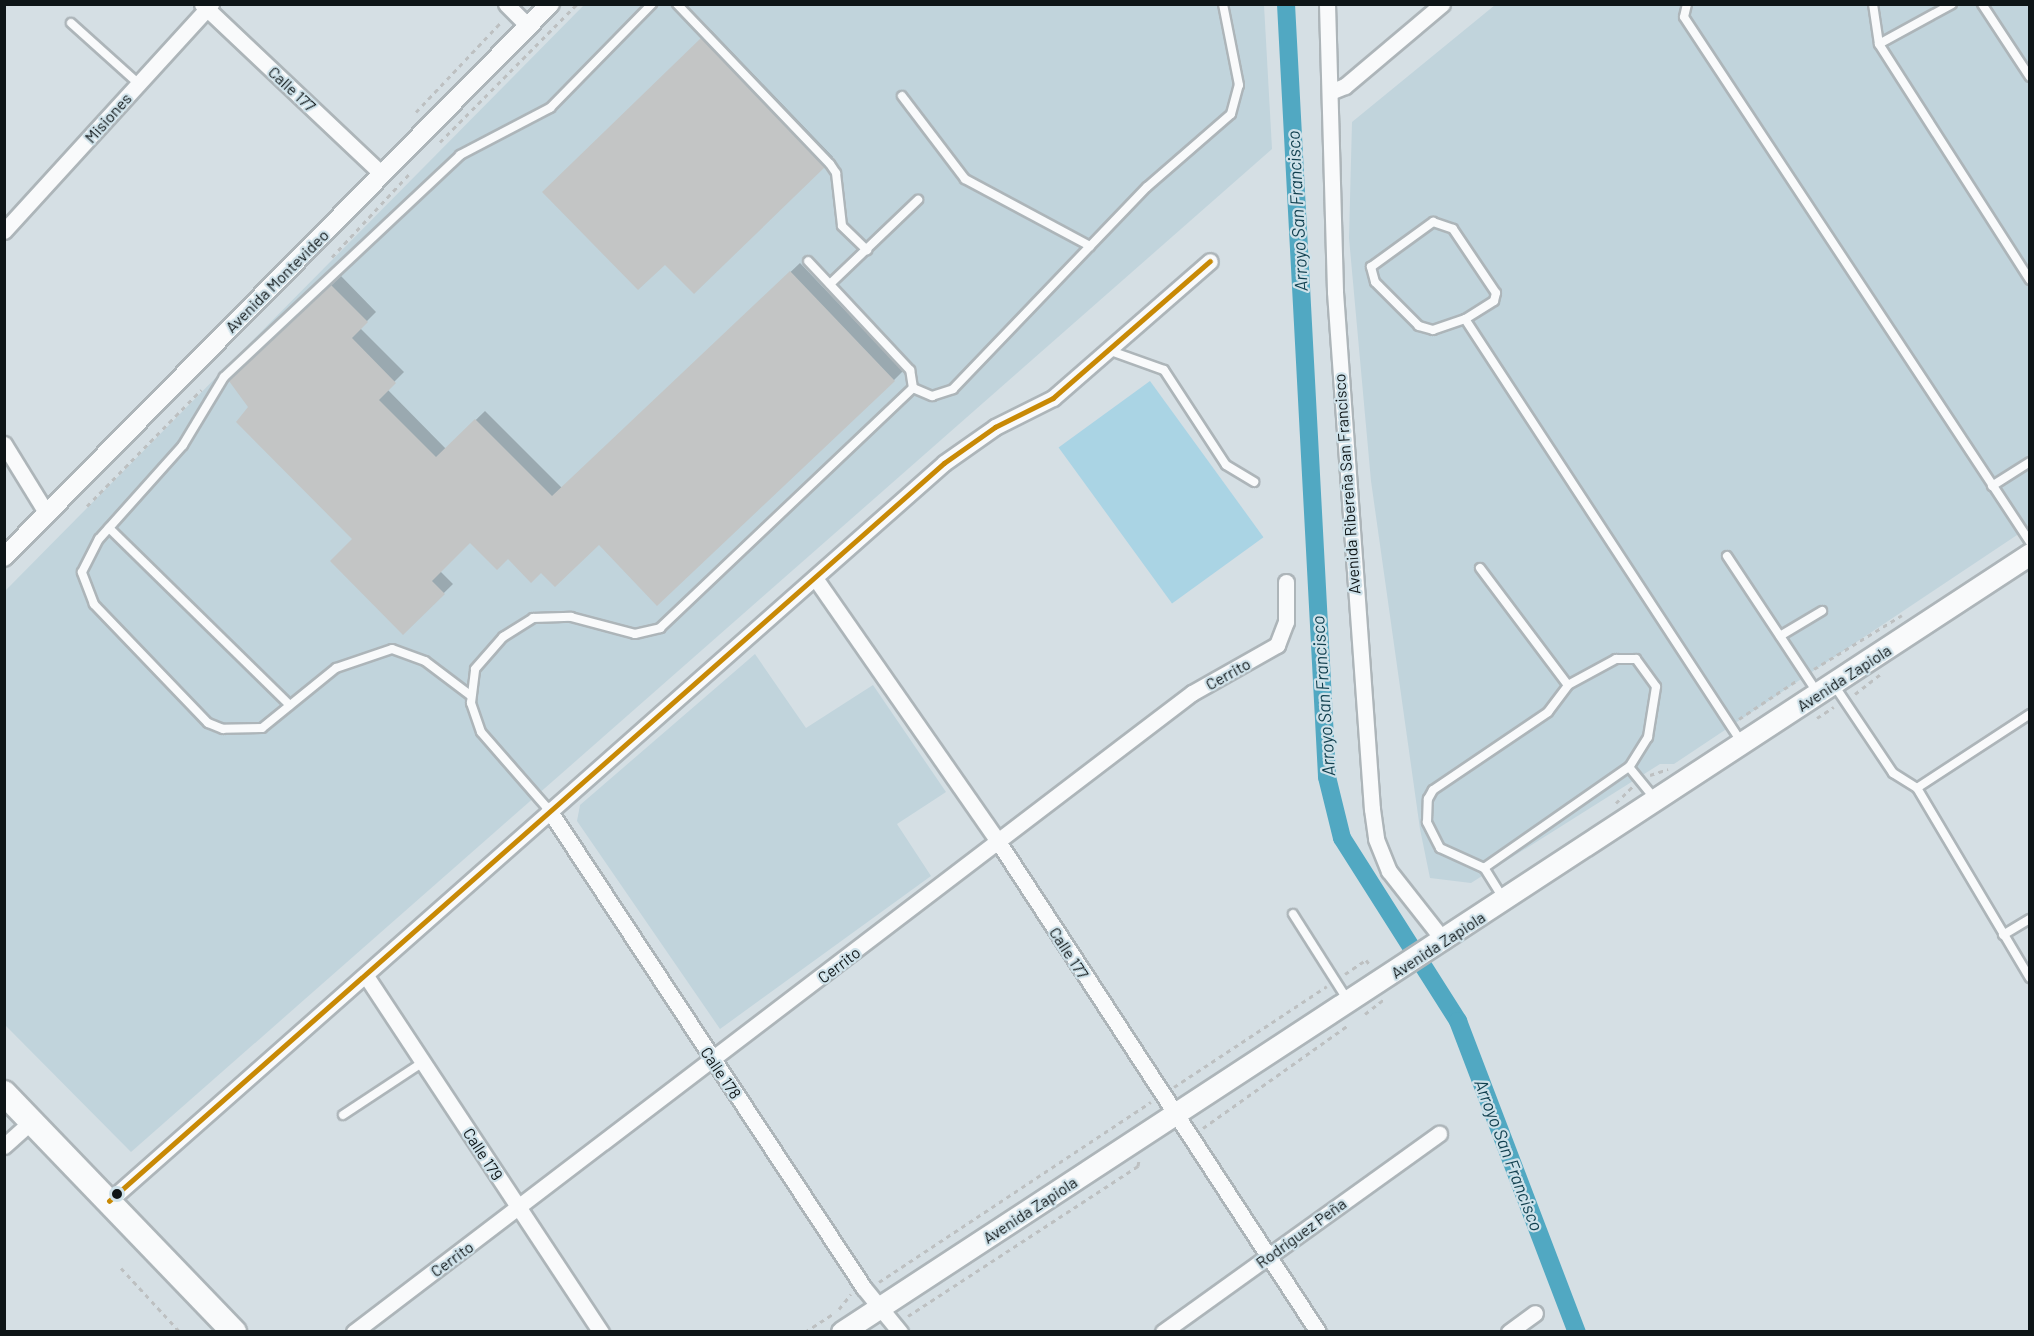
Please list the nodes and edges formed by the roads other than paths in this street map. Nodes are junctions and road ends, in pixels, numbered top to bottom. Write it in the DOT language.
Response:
graph roads {
  1 [pos="506,4"];
  2 [pos="550,4"];
  3 [pos="652,4"];
  4 [pos="677,4"];
  5 [pos="1223,4"];
  6 [pos="1327,4"];
  7 [pos="1442,4"];
  8 [pos="1687,4"];
  9 [pos="1873,4"];
  10 [pos="1952,4"];
  11 [pos="1982,4"];
  12 [pos="207,6"];
  13 [pos="71,22"];
  14 [pos="528,26"];
  15 [pos="1879,44"];
  16 [pos="2030,77"];
  17 [pos="139,84"];
  18 [pos="1330,92"];
  19 [pos="902,96"];
  20 [pos="382,174"];
  21 [pos="918,200"];
  22 [pos="4,231"];
  23 [pos="1090,246"];
  24 [pos="867,250"];
  25 [pos="808,261"];
  26 [pos="1210,261"];
  27 [pos="2030,280"];
  28 [pos="830,284"];
  29 [pos="1466,319"];
  30 [pos="1104,349"];
  31 [pos="913,388"];
  32 [pos="4,444"];
  33 [pos="2030,462"];
  34 [pos="1254,482"];
  35 [pos="1992,486"];
  36 [pos="47,513"];
  37 [pos="109,528"];
  38 [pos="2030,542"];
  39 [pos="2030,554"];
  40 [pos="1727,556"];
  41 [pos="4,557"];
  42 [pos="1480,568"];
  43 [pos="815,578"];
  44 [pos="1286,582"];
  45 [pos="1822,611"];
  46 [pos="1780,636"];
  47 [pos="1568,685"];
  48 [pos="1827,690"];
  49 [pos="470,694"];
  50 [pos="290,705"];
  51 [pos="2030,714"];
  52 [pos="1743,744"];
  53 [pos="1629,767"];
  54 [pos="1917,788"];
  55 [pos="1656,800"];
  56 [pos="549,810"];
  57 [pos="999,843"];
  58 [pos="1484,868"];
  59 [pos="1505,901"];
  60 [pos="1293,914"];
  61 [pos="2030,918"];
  62 [pos="2003,935"];
  63 [pos="1437,946"];
  64 [pos="366,976"];
  65 [pos="2030,978"];
  66 [pos="1350,1003"];
  67 [pos="712,1061"];
  68 [pos="423,1062"];
  69 [pos="4,1093"];
  70 [pos="343,1115"];
  71 [pos="1174,1117"];
  72 [pos="32,1121"];
  73 [pos="1439,1134"];
  74 [pos="4,1146"];
  75 [pos="109,1200"];
  76 [pos="520,1210"];
  77 [pos="1268,1256"];
  78 [pos="878,1308"];
  79 [pos="1535,1313"];
  80 [pos="896,1328"];
  81 [pos="234,1332"];
  82 [pos="354,1332"];
  83 [pos="601,1332"];
  84 [pos="842,1332"];
  85 [pos="1163,1332"];
  86 [pos="1318,1332"];
  87 [pos="1509,1332"];
  1 -- 14 [label="street"];
  2 -- 14 [label="street, Avenida Montevideo"];
  3 -- 37 [label="lane"];
  4 -- 24 [label="lane"];
  5 -- 23 [label="lane"];
  6 -- 18 [label="street, Avenida Ribereña San Francisco"];
  7 -- 18 [label="street"];
  8 -- 35 [label="lane"];
  9 -- 15 [label="lane"];
  10 -- 15 [label="lane"];
  11 -- 16 [label="lane"];
  12 -- 17 [label="street, Misiones"];
  12 -- 20 [label="street, Calle 177"];
  13 -- 17 [label="lane"];
  14 -- 20 [label="street, Avenida Montevideo"];
  15 -- 27 [label="lane"];
  17 -- 22 [label="street, Misiones"];
  18 -- 63 [label="street, Avenida Ribereña San Francisco"];
  19 -- 23 [label="lane"];
  20 -- 36 [label="street, Avenida Montevideo"];
  21 -- 24 [label="lane"];
  23 -- 31 [label="lane"];
  24 -- 28 [label="lane"];
  25 -- 28 [label="lane"];
  26 -- 30 [label="street"];
  28 -- 31 [label="lane"];
  29 -- 29 [label="lane"];
  29 -- 52 [label="lane"];
  30 -- 34 [label="lane"];
  30 -- 43 [label="street"];
  31 -- 49 [label="lane"];
  32 -- 36 [label="street"];
  33 -- 35 [label="lane"];
  35 -- 38 [label="lane"];
  36 -- 41 [label="street, Avenida Montevideo"];
  37 -- 50 [label="lane"];
  37 -- 50 [label="lane"];
  39 -- 48 [label="main road, Avenida Zapiola"];
  40 -- 46 [label="lane"];
  42 -- 47 [label="lane"];
  43 -- 56 [label="street"];
  43 -- 57 [label="street, Calle 177"];
  44 -- 57 [label="street, Cerrito"];
  45 -- 46 [label="lane"];
  46 -- 48 [label="lane"];
  47 -- 53 [label="lane"];
  47 -- 58 [label="lane"];
  48 -- 52 [label="main road, Avenida Zapiola"];
  48 -- 54 [label="lane"];
  49 -- 50 [label="lane"];
  49 -- 56 [label="lane"];
  51 -- 54 [label="lane"];
  52 -- 55 [label="main road, Avenida Zapiola"];
  53 -- 55 [label="lane"];
  53 -- 58 [label="lane"];
  54 -- 62 [label="lane"];
  55 -- 59 [label="main road, Avenida Zapiola"];
  56 -- 64 [label="street"];
  56 -- 67 [label="street, Calle 178"];
  57 -- 67 [label="street, Cerrito"];
  57 -- 71 [label="street, Calle 177"];
  58 -- 59 [label="lane"];
  59 -- 63 [label="main road, Avenida Zapiola"];
  60 -- 66 [label="lane"];
  61 -- 62 [label="lane"];
  62 -- 65 [label="lane"];
  63 -- 66 [label="main road, Avenida Zapiola"];
  64 -- 68 [label="street, Calle 179"];
  64 -- 75 [label="street"];
  66 -- 71 [label="main road, Avenida Zapiola"];
  67 -- 76 [label="street, Cerrito"];
  67 -- 78 [label="street, Calle 178"];
  68 -- 70 [label="lane"];
  68 -- 76 [label="street, Calle 179"];
  69 -- 72 [label="main road"];
  71 -- 77 [label="street, Calle 177"];
  71 -- 78 [label="main road, Avenida Zapiola"];
  72 -- 74 [label="street"];
  72 -- 75 [label="main road"];
  73 -- 77 [label="street, Rodríguez Peña"];
  75 -- 81 [label="main road"];
  76 -- 82 [label="street, Cerrito"];
  76 -- 83 [label="street, Calle 179"];
  77 -- 85 [label="street, Rodríguez Peña"];
  77 -- 86 [label="street, Calle 177"];
  78 -- 80 [label="street, Calle 178"];
  78 -- 84 [label="main road, Avenida Zapiola"];
  79 -- 87 [label="street"];
}
